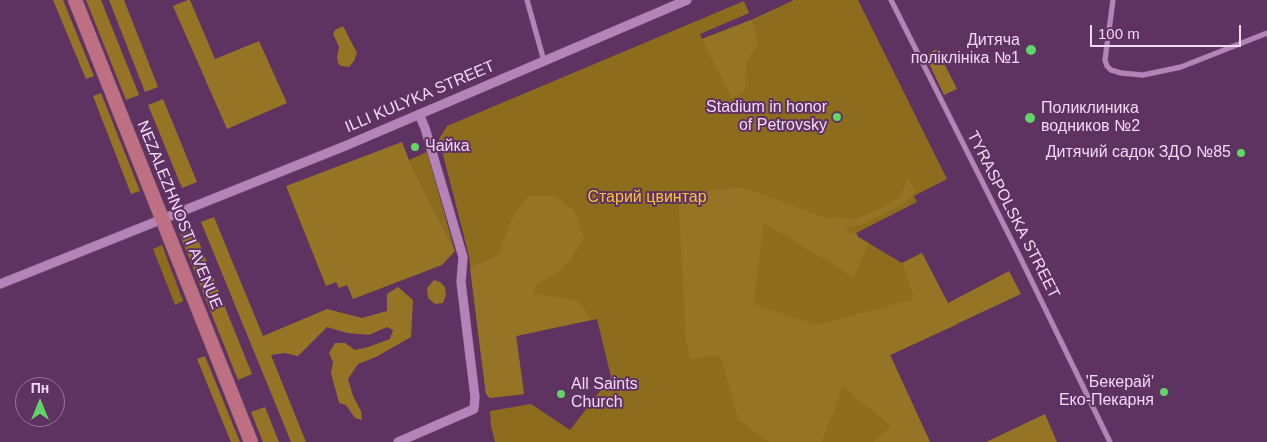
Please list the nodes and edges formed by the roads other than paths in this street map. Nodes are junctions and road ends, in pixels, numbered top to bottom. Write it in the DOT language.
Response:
graph roads {
  1 [pos="75,0"];
  2 [pos="527,0"];
  3 [pos="687,0"];
  4 [pos="891,0"];
  5 [pos="1112,0"];
  6 [pos="1267,33"];
  7 [pos="544,61"];
  8 [pos="419,114"];
  9 [pos="163,220"];
  10 [pos="0,284"];
  11 [pos="251,442"];
  12 [pos="398,442"];
  13 [pos="1110,442"];
  1 -- 9 [label="main road, NEZALEZHNOSTI AVENUE"];
  2 -- 7 [label="street"];
  3 -- 7 [label="street, ILLI KULYKA STREET"];
  4 -- 13 [label="street, TYRASPOLSKA STREET"];
  5 -- 6 [label="street"];
  7 -- 8 [label="street, ILLI KULYKA STREET"];
  8 -- 9 [label="street, ILLI KULYKA STREET"];
  8 -- 12 [label="street"];
  9 -- 10 [label="street, ILLI KULYKA STREET"];
  9 -- 11 [label="main road, NEZALEZHNOSTI AVENUE"];
}
